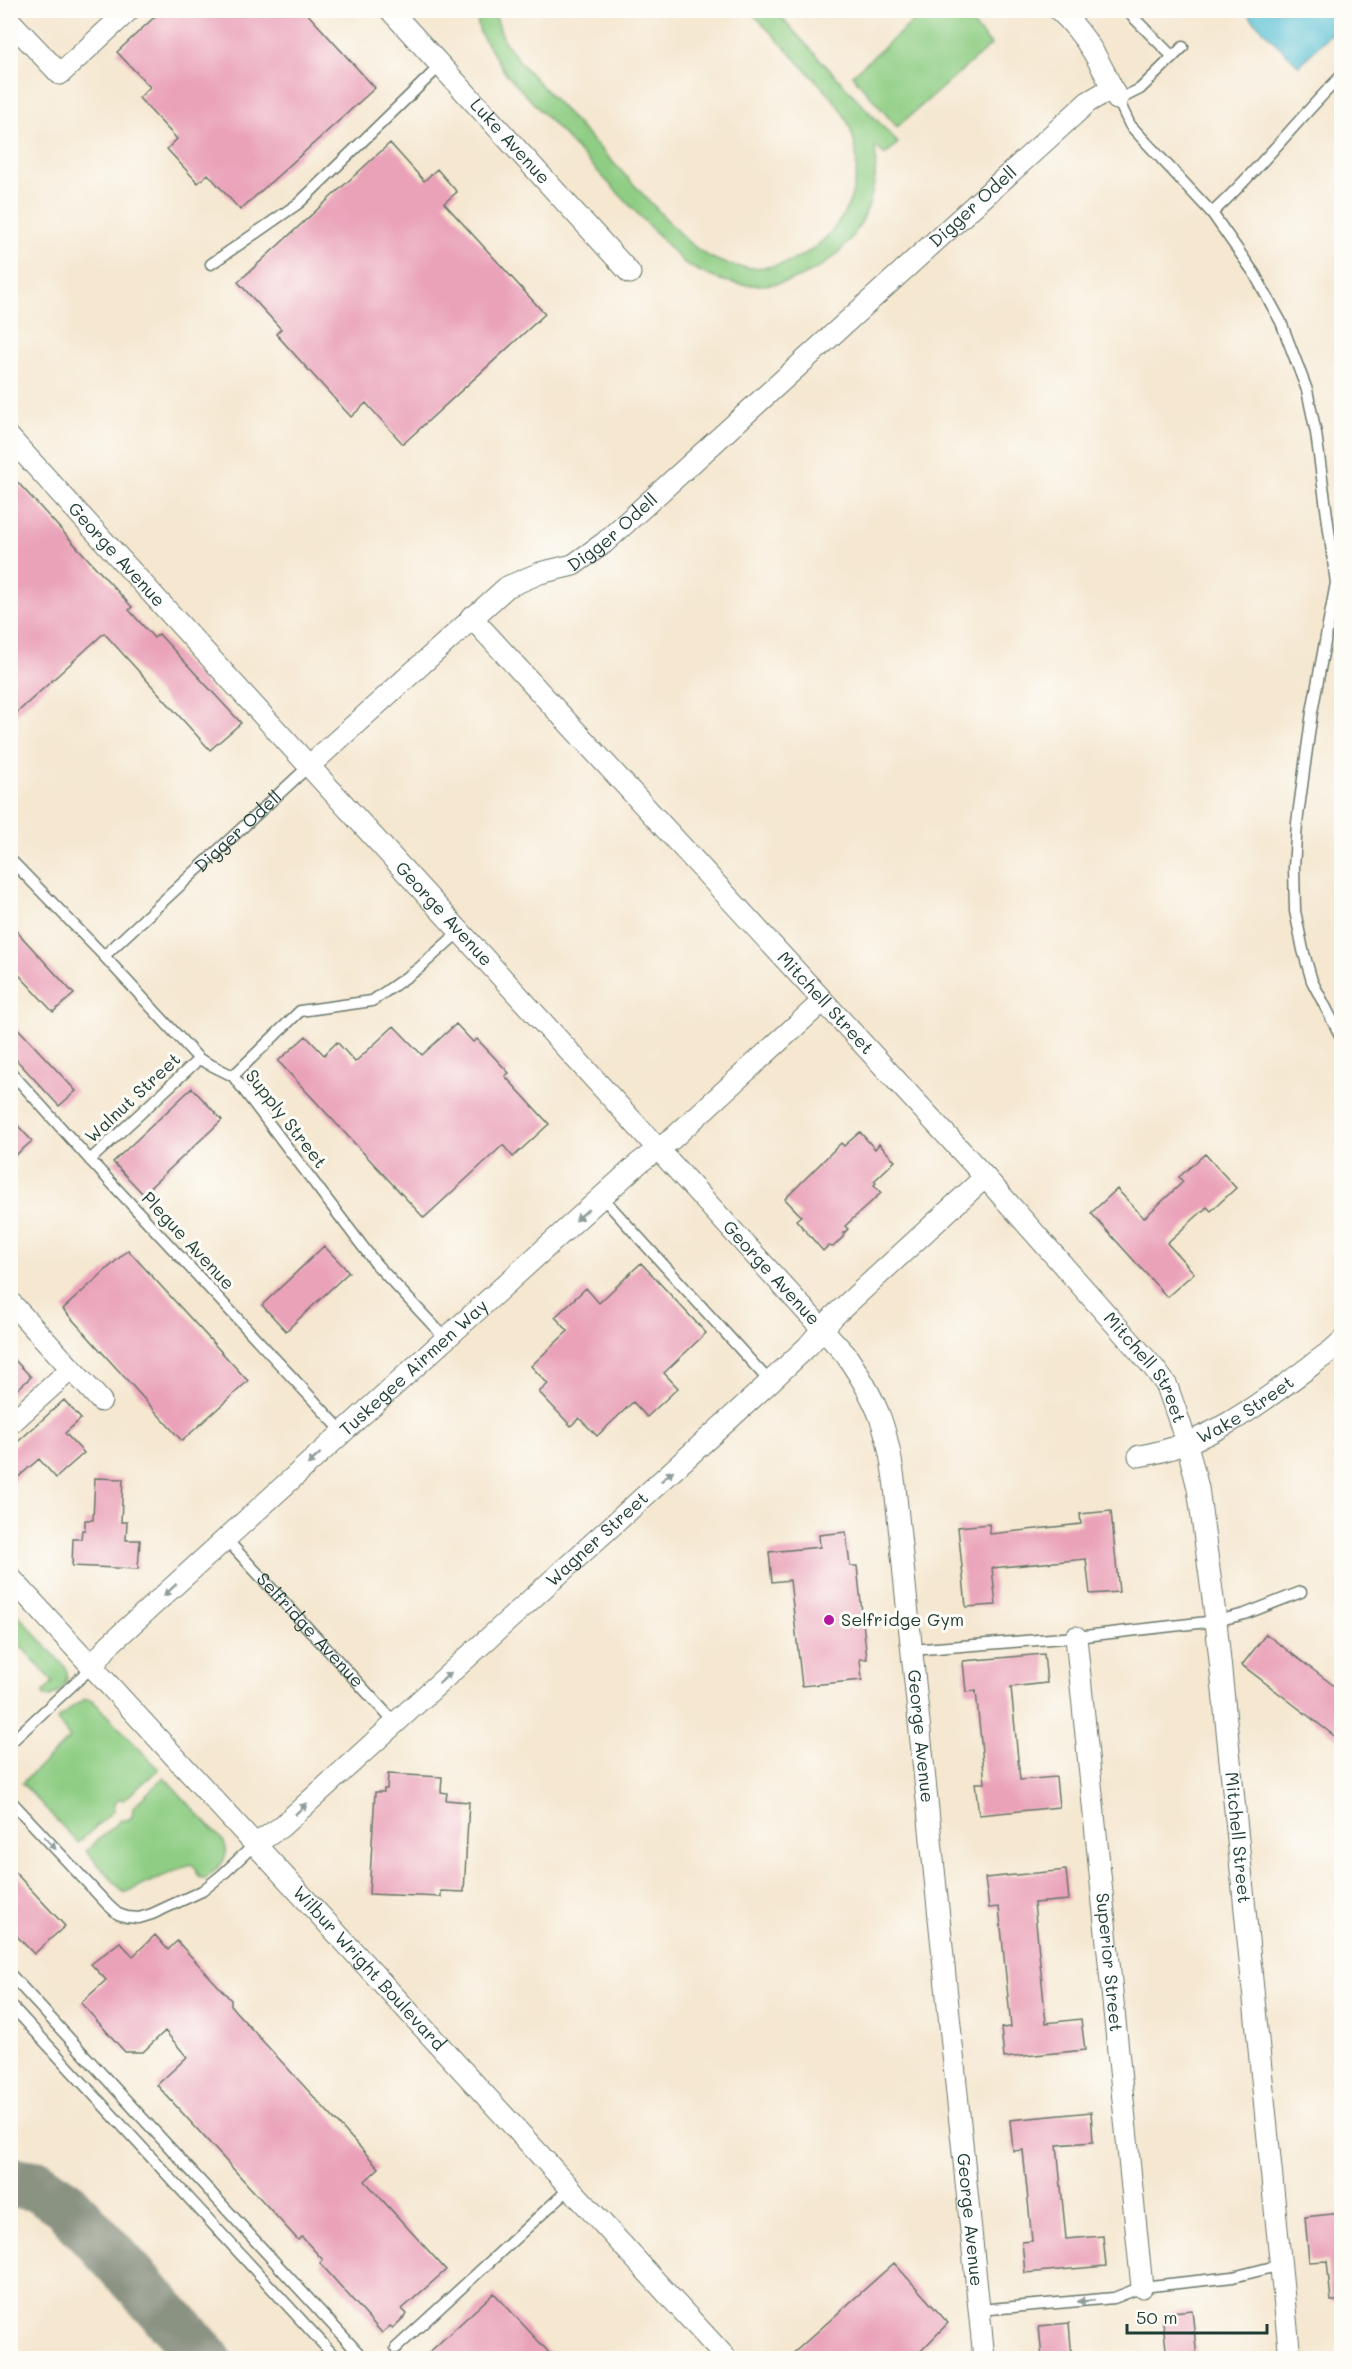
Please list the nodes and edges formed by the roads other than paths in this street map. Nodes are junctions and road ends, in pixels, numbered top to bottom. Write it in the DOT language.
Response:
graph roads {
  1 [pos="129,10"];
  2 [pos="390,10"];
  3 [pos="1059,10"];
  4 [pos="1126,10"];
  5 [pos="10,21"];
  6 [pos="1183,47"];
  7 [pos="1173,57"];
  8 [pos="440,66"];
  9 [pos="1341,75"];
  10 [pos="1115,94"];
  11 [pos="1212,213"];
  12 [pos="212,264"];
  13 [pos="630,273"];
  14 [pos="10,438"];
  15 [pos="1341,568"];
  16 [pos="1336,583"];
  17 [pos="471,617"];
  18 [pos="309,766"];
  19 [pos="10,859"];
  20 [pos="460,931"];
  21 [pos="104,956"];
  22 [pos="823,1001"];
  23 [pos="1341,1039"];
  24 [pos="199,1059"];
  25 [pos="10,1071"];
  26 [pos="233,1076"];
  27 [pos="658,1149"];
  28 [pos="90,1160"];
  29 [pos="985,1177"];
  30 [pos="602,1197"];
  31 [pos="10,1302"];
  32 [pos="823,1329"];
  33 [pos="445,1338"];
  34 [pos="1341,1341"];
  35 [pos="71,1369"];
  36 [pos="770,1382"];
  37 [pos="101,1401"];
  38 [pos="10,1424"];
  39 [pos="343,1432"];
  40 [pos="1187,1444"];
  41 [pos="1139,1456"];
  42 [pos="226,1539"];
  43 [pos="10,1577"];
  44 [pos="1301,1592"];
  45 [pos="1216,1621"];
  46 [pos="1076,1637"];
  47 [pos="911,1650"];
  48 [pos="93,1667"];
  49 [pos="394,1723"];
  50 [pos="10,1743"];
  51 [pos="10,1800"];
  52 [pos="255,1845"];
  53 [pos="10,1974"];
  54 [pos="10,2004"];
  55 [pos="570,2188"];
  56 [pos="1281,2265"];
  57 [pos="1142,2287"];
  58 [pos="979,2310"];
  59 [pos="396,2348"];
  60 [pos="336,2358"];
  61 [pos="363,2358"];
  62 [pos="726,2358"];
  63 [pos="984,2358"];
  64 [pos="1290,2358"];
  1 -- 5 [label="street"];
  2 -- 8 [label="street, Luke Avenue"];
  3 -- 10 [label="street"];
  4 -- 7 [label="lane"];
  6 -- 7 [label="lane"];
  7 -- 10 [label="lane"];
  8 -- 12 [label="lane"];
  8 -- 13 [label="street, Luke Avenue"];
  9 -- 11 [label="lane"];
  10 -- 11 [label="lane"];
  10 -- 17 [label="street, Digger Odell"];
  11 -- 16 [label="lane"];
  14 -- 18 [label="street, George Avenue"];
  15 -- 16 [label="lane"];
  16 -- 23 [label="lane"];
  17 -- 18 [label="street, Digger Odell"];
  17 -- 22 [label="street, Mitchell Street"];
  18 -- 20 [label="street, George Avenue"];
  18 -- 21 [label="lane, Digger Odell"];
  19 -- 21 [label="lane, Supply Street"];
  20 -- 26 [label="lane"];
  20 -- 27 [label="street, George Avenue"];
  21 -- 24 [label="lane, Supply Street"];
  22 -- 27 [label="street, Tuskegee Airmen Way"];
  22 -- 29 [label="street, Mitchell Street"];
  24 -- 26 [label="lane, Supply Street"];
  24 -- 28 [label="lane, Walnut Street"];
  25 -- 28 [label="lane, Plegue Avenue"];
  26 -- 33 [label="lane, Supply Street"];
  27 -- 30 [label="street, Tuskegee Airmen Way"];
  27 -- 32 [label="street, George Avenue"];
  28 -- 39 [label="lane, Plegue Avenue"];
  29 -- 32 [label="street, Wagner Street"];
  29 -- 40 [label="street, Mitchell Street"];
  30 -- 33 [label="street, Tuskegee Airmen Way, one-way"];
  30 -- 36 [label="lane"];
  31 -- 35 [label="street"];
  32 -- 36 [label="street, Wagner Street"];
  32 -- 47 [label="street, George Avenue"];
  33 -- 39 [label="street, Tuskegee Airmen Way"];
  34 -- 40 [label="street, Wake Street"];
  35 -- 37 [label="street"];
  35 -- 38 [label="street"];
  49 -- 36 [label="street, Wagner Street, one-way"];
  39 -- 42 [label="street, Tuskegee Airmen Way, one-way"];
  40 -- 41 [label="street, Wake Street"];
  40 -- 45 [label="street, Mitchell Street"];
  42 -- 48 [label="street, Tuskegee Airmen Way, one-way"];
  42 -- 49 [label="lane, Selfridge Avenue"];
  43 -- 48 [label="street, Wilbur Wright Boulevard"];
  44 -- 45 [label="lane"];
  45 -- 46 [label="lane"];
  45 -- 56 [label="street, Mitchell Street"];
  46 -- 47 [label="lane"];
  46 -- 57 [label="street, Superior Street"];
  47 -- 58 [label="street, George Avenue"];
  48 -- 50 [label="lane, Tuskegee Airmen Way"];
  48 -- 52 [label="street, Wilbur Wright Boulevard"];
  52 -- 49 [label="street, Wagner Street, one-way"];
  51 -- 52 [label="lane, Wagner Street, one-way"];
  52 -- 55 [label="street, Wilbur Wright Boulevard"];
  53 -- 61 [label="lane"];
  54 -- 60 [label="lane"];
  55 -- 59 [label="lane"];
  55 -- 62 [label="street, Wilbur Wright Boulevard"];
  56 -- 57 [label="lane"];
  56 -- 64 [label="street, Mitchell Street"];
  57 -- 58 [label="lane, one-way"];
  58 -- 63 [label="street, George Avenue"];
}
